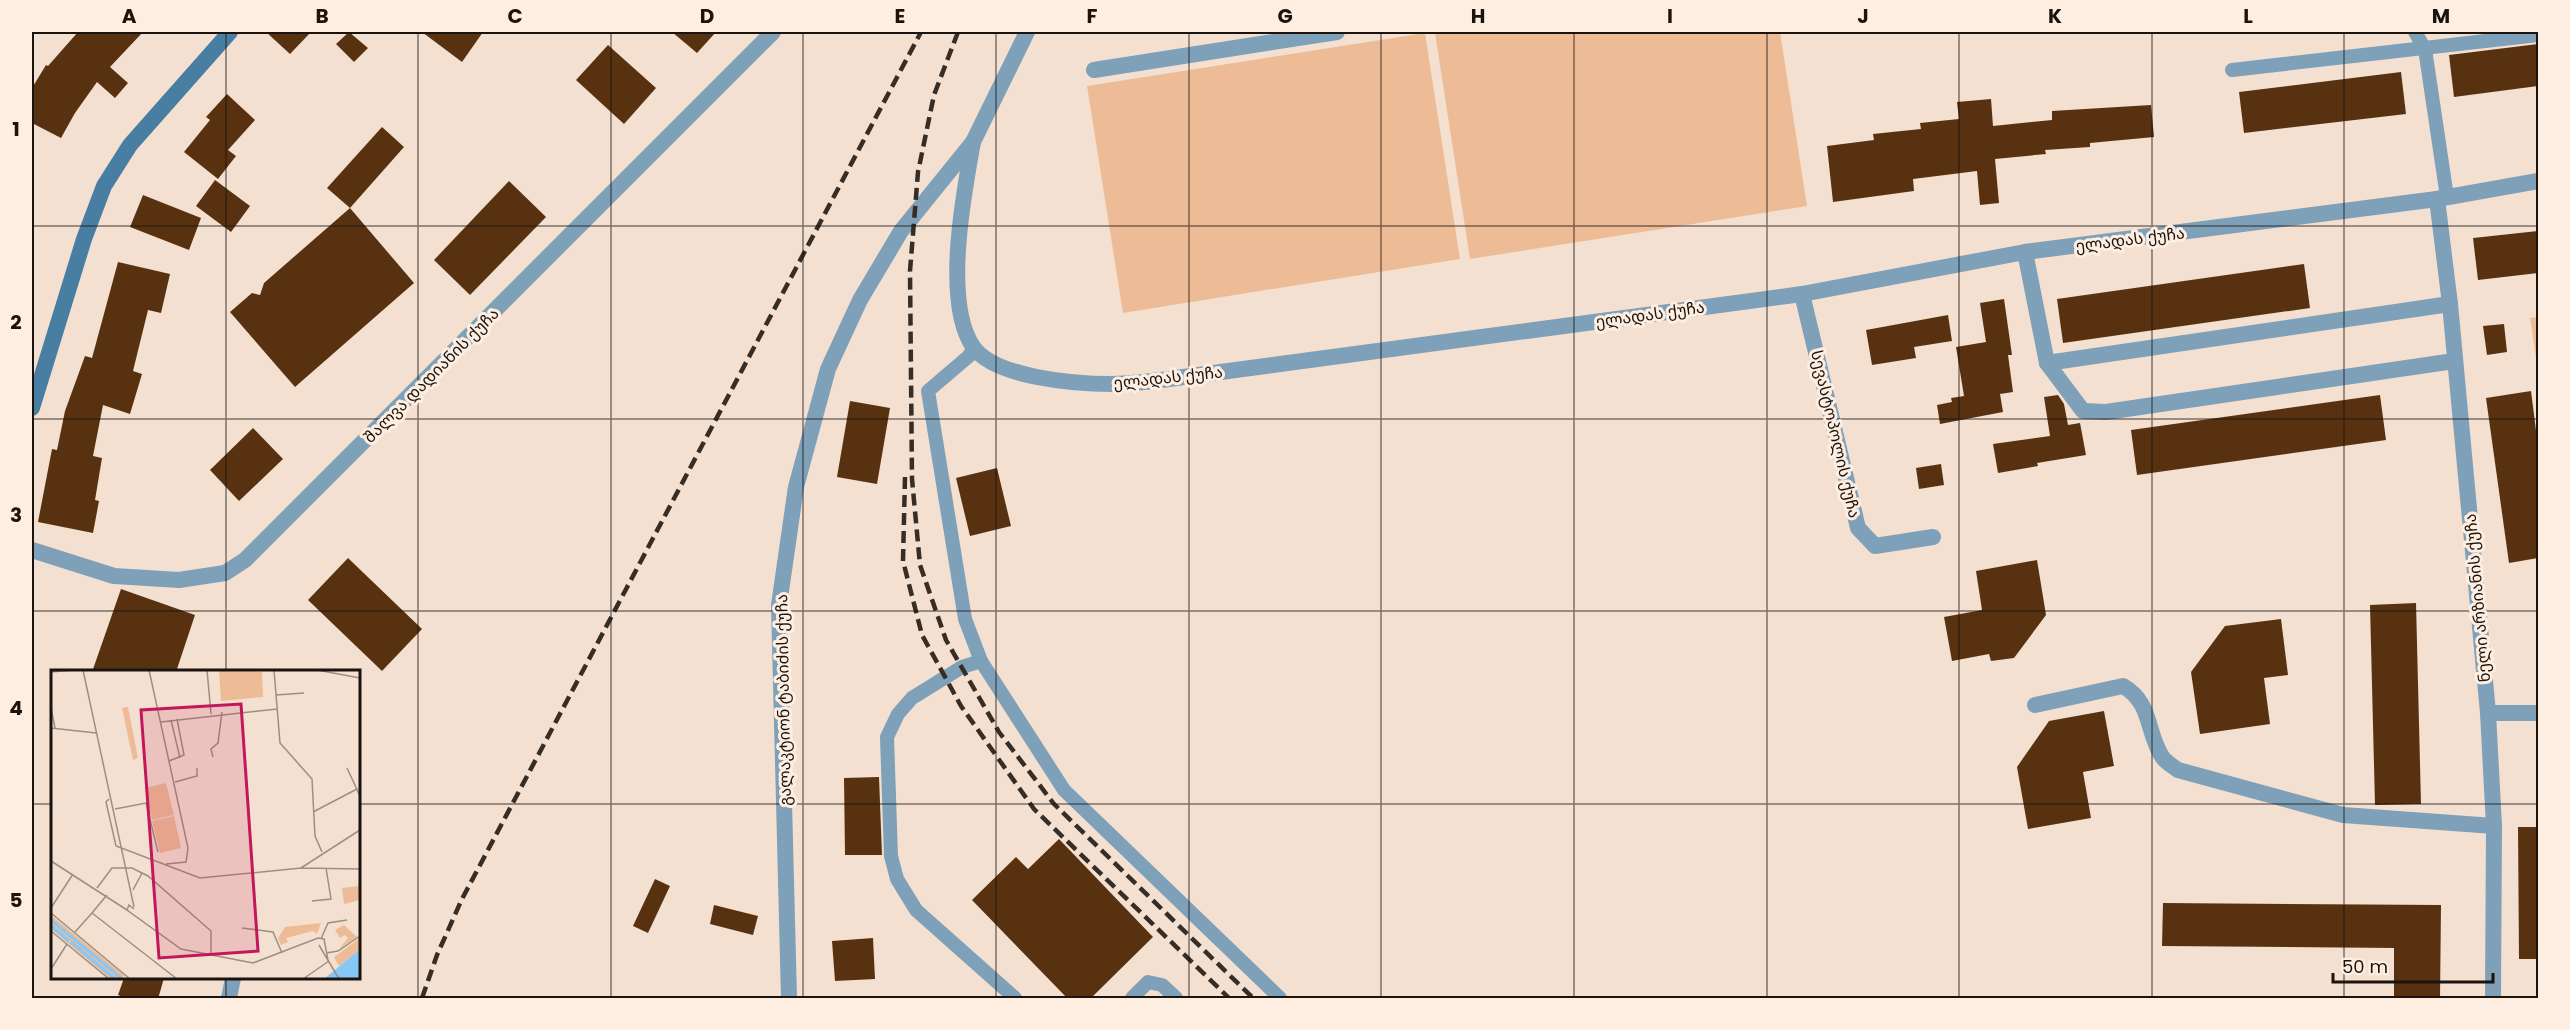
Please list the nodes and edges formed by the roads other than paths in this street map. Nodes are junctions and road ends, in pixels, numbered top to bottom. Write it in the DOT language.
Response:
graph roads {
  1 [pos="230,32"];
  2 [pos="773,32"];
  3 [pos="1027,32"];
  4 [pos="1337,32"];
  5 [pos="2415,32"];
  6 [pos="2538,35"];
  7 [pos="2425,49"];
  8 [pos="1094,70"];
  9 [pos="2232,70"];
  10 [pos="973,142"];
  11 [pos="2538,181"];
  12 [pos="2442,198"];
  13 [pos="2025,252"];
  14 [pos="1802,294"];
  15 [pos="2450,304"];
  16 [pos="974,347"];
  17 [pos="2454,361"];
  18 [pos="2047,363"];
  19 [pos="32,408"];
  20 [pos="1933,537"];
  21 [pos="32,550"];
  22 [pos="981,661"];
  23 [pos="2035,705"];
  24 [pos="2538,712"];
  25 [pos="2488,713"];
  26 [pos="2494,826"];
  27 [pos="233,979"];
  28 [pos="229,999"];
  29 [pos="789,999"];
  30 [pos="1015,999"];
  31 [pos="1132,999"];
  32 [pos="1176,999"];
  33 [pos="1280,999"];
  34 [pos="2493,999"];
  1 -- 19 [label="main road"];
  2 -- 21 [label="street, შალვა დადიანის ქუჩა"];
  3 -- 10 [label="street, გალაკტიონ ტაბიძის ქუჩა"];
  4 -- 8 [label="street"];
  5 -- 7 [label="lane"];
  6 -- 7 [label="lane"];
  7 -- 9 [label="lane"];
  7 -- 12 [label="lane"];
  10 -- 16 [label="street"];
  10 -- 29 [label="street, გალაკტიონ ტაბიძის ქუჩა"];
  11 -- 12 [label="street, ელადას ქუჩა"];
  12 -- 13 [label="street, ელადას ქუჩა"];
  12 -- 15 [label="street, ნელი არზიანის ქუჩა"];
  13 -- 14 [label="street, ელადას ქუჩა"];
  13 -- 18 [label="street"];
  14 -- 16 [label="street, ელადას ქუჩა"];
  14 -- 20 [label="street, სევასტოპოლის ქუჩა"];
  15 -- 17 [label="street, ნელი არზიანის ქუჩა"];
  15 -- 18 [label="street"];
  16 -- 22 [label="lane"];
  17 -- 18 [label="street"];
  17 -- 25 [label="street, ნელი არზიანის ქუჩა"];
  22 -- 30 [label="lane"];
  22 -- 33 [label="lane"];
  23 -- 26 [label="street"];
  24 -- 25 [label="street"];
  25 -- 26 [label="street, ნელი არზიანის ქუჩა"];
  26 -- 34 [label="street, ნელი არზიანის ქუჩა"];
  27 -- 28 [label="street"];
  31 -- 32 [label="lane"];
}
